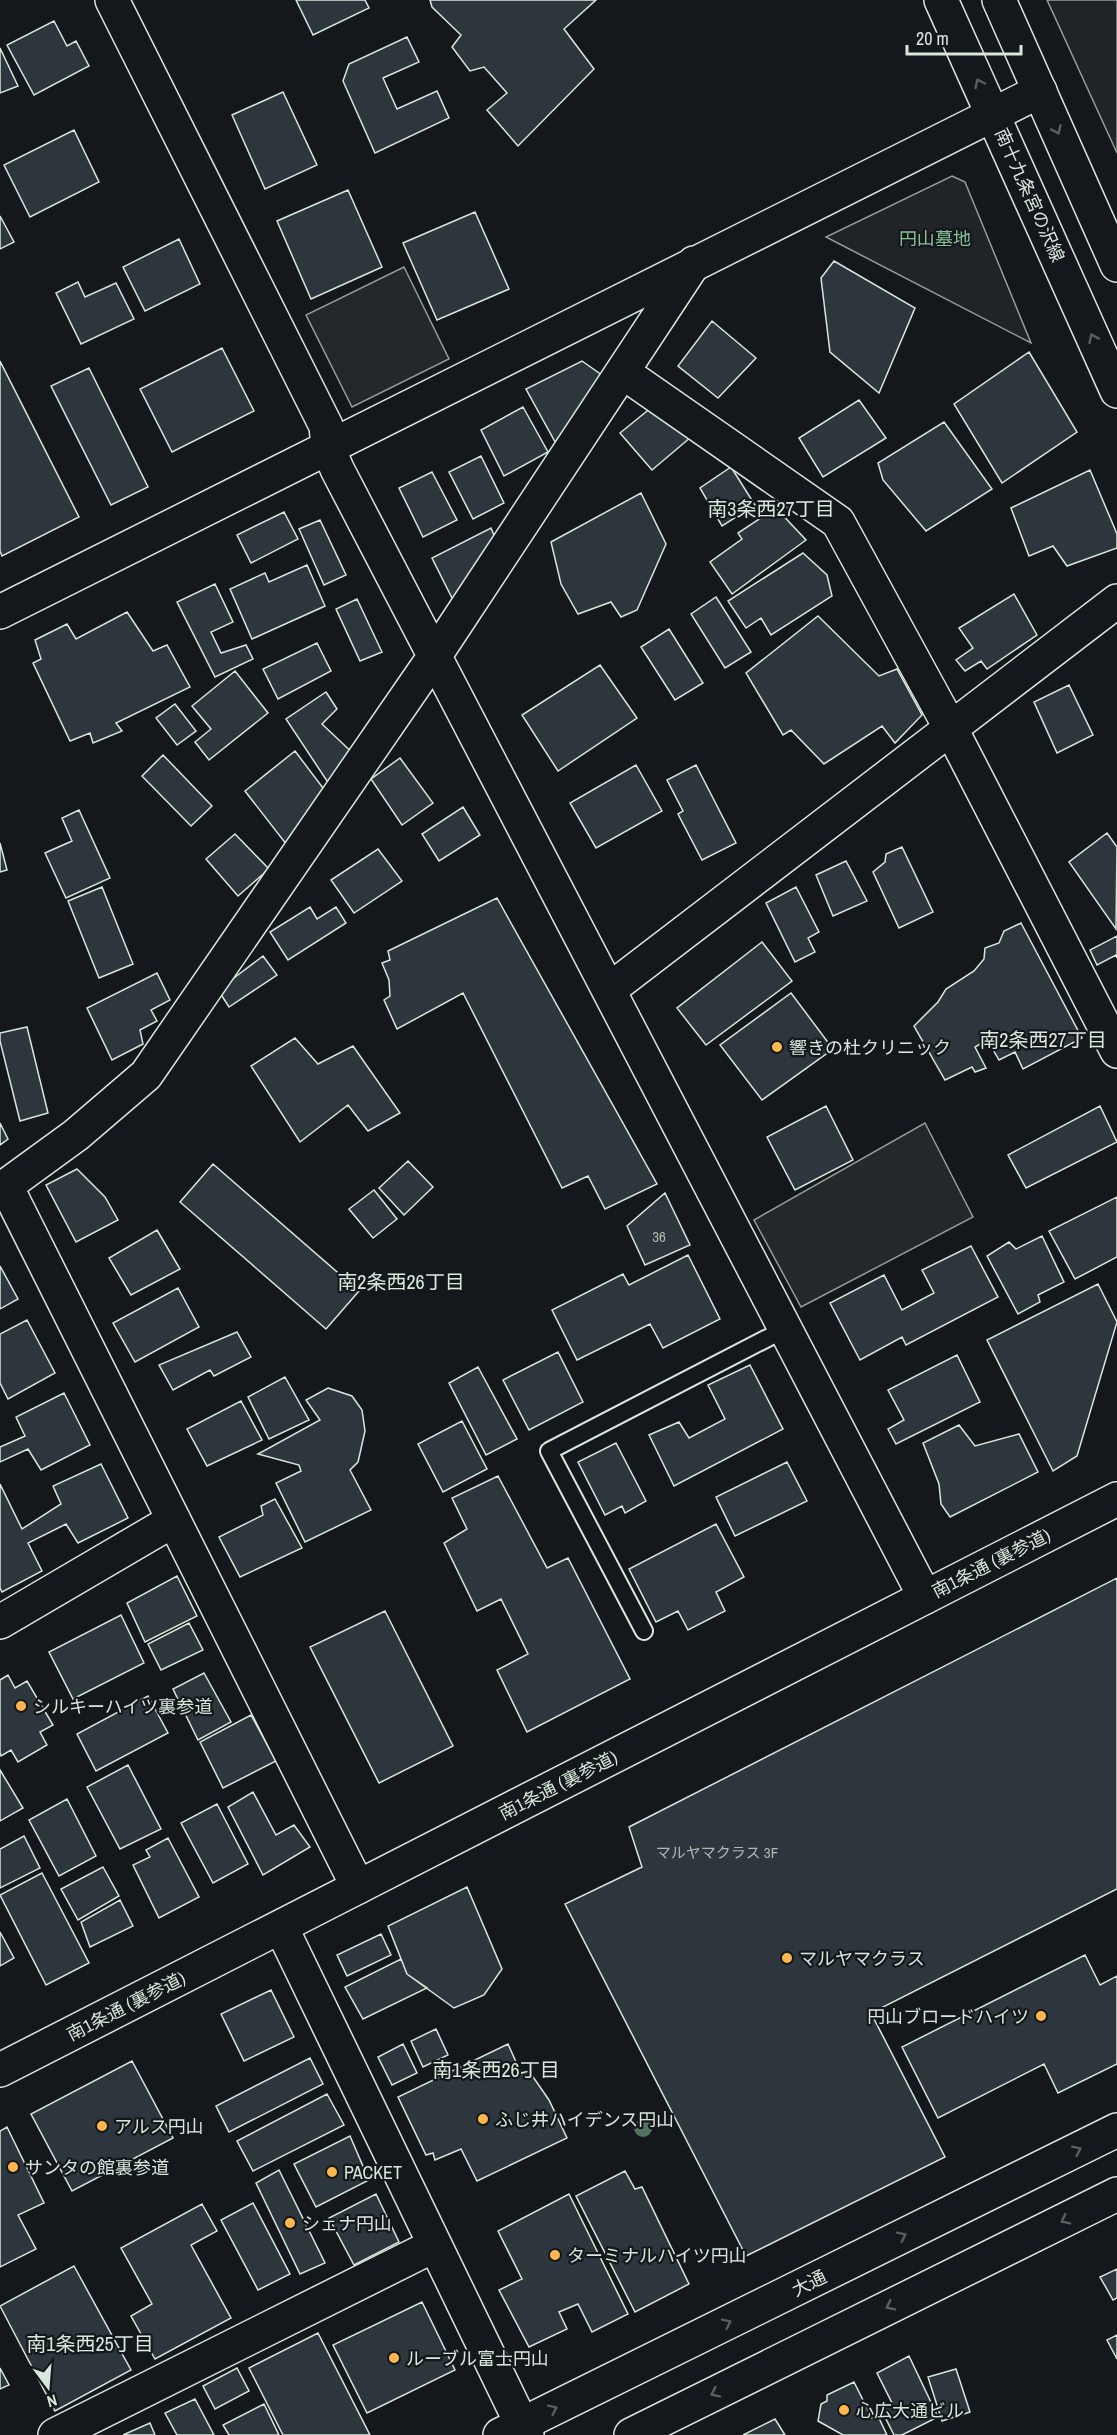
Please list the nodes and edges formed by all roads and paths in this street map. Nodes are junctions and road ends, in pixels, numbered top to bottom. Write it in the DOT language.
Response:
graph roads {
  1 [pos="112,0"];
  2 [pos="941,0"];
  3 [pos="999,0"];
  4 [pos="1040,91"];
  5 [pos="993,114"];
  6 [pos="694,263"];
  7 [pos="1117,265"];
  8 [pos="624,373"];
  9 [pos="1117,391"];
  10 [pos="328,447"];
  11 [pos="1117,601"];
  12 [pos="0,612"];
  13 [pos="435,657"];
  14 [pos="951,729"];
  15 [pos="609,990"];
  16 [pos="1117,1051"];
  17 [pos="3,1187"];
  18 [pos="785,1329"];
  19 [pos="1117,1499"];
  20 [pos="174,1520"];
  21 [pos="925,1597"];
  22 [pos="0,1622"];
  23 [pos="644,1631"];
  24 [pos="358,1887"];
  25 [pos="281,1927"];
  26 [pos="0,2070"];
  27 [pos="1117,2130"];
  28 [pos="1117,2194"];
  29 [pos="435,2245"];
  30 [pos="516,2431"];
  31 [pos="55,2435"];
  32 [pos="631,2435"];
  1 -- 10 [label="street"];
  5 -- 2 [label="street, 南十九条宮の沢線, one-way"];
  3 -- 4 [label="street"];
  4 -- 5 [label="street"];
  4 -- 7 [label="street, one-way"];
  5 -- 6 [label="street"];
  9 -- 5 [label="street, 南十九条宮の沢線, one-way"];
  6 -- 8 [label="street"];
  6 -- 10 [label="street"];
  8 -- 13 [label="street"];
  8 -- 14 [label="street"];
  10 -- 12 [label="street"];
  10 -- 13 [label="street"];
  11 -- 14 [label="street"];
  13 -- 15 [label="street"];
  13 -- 17 [label="street"];
  14 -- 15 [label="street"];
  14 -- 16 [label="street"];
  15 -- 18 [label="street"];
  17 -- 20 [label="street"];
  18 -- 21 [label="street"];
  18 -- 23 [label="lane"];
  19 -- 21 [label="street, 南1条通 (裏参道)"];
  20 -- 22 [label="street"];
  20 -- 24 [label="street"];
  21 -- 24 [label="street, 南1条通 (裏参道)"];
  24 -- 25 [label="street, 南1条通 (裏参道)"];
  25 -- 26 [label="street, 南1条通 (裏参道)"];
  25 -- 29 [label="street"];
  30 -- 27 [label="street, 大通, one-way"];
  28 -- 32 [label="street, one-way"];
  29 -- 30 [label="street"];
  29 -- 31 [label="street"];
}
